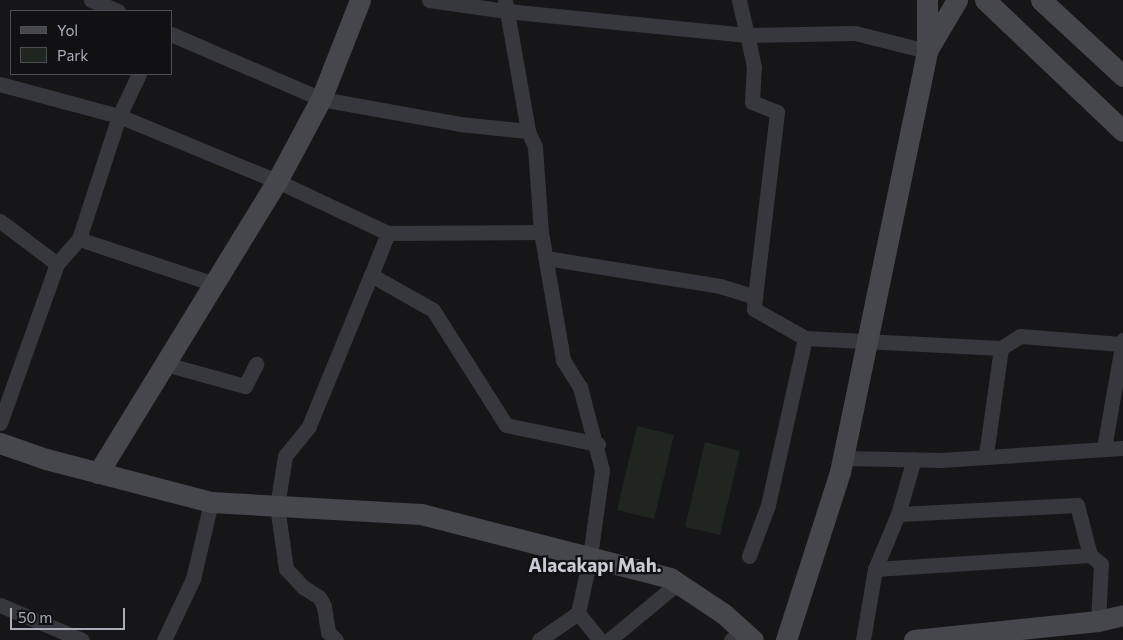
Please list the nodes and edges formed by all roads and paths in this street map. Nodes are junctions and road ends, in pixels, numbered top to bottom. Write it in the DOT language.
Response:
graph roads {
  1 [pos="91,0"];
  2 [pos="360,0"];
  3 [pos="429,0"];
  4 [pos="740,0"];
  5 [pos="927,0"];
  6 [pos="956,0"];
  7 [pos="985,0"];
  8 [pos="1041,0"];
  9 [pos="505,6"];
  10 [pos="116,10"];
  11 [pos="172,34"];
  12 [pos="747,36"];
  13 [pos="927,51"];
  14 [pos="139,75"];
  15 [pos="1123,76"];
  16 [pos="0,84"];
  17 [pos="320,99"];
  18 [pos="119,116"];
  19 [pos="528,131"];
  20 [pos="1123,131"];
  21 [pos="277,181"];
  22 [pos="0,221"];
  23 [pos="541,232"];
  24 [pos="388,233"];
  25 [pos="79,239"];
  26 [pos="546,258"];
  27 [pos="57,264"];
  28 [pos="371,275"];
  29 [pos="214,284"];
  30 [pos="756,296"];
  31 [pos="805,338"];
  32 [pos="869,339"];
  33 [pos="1122,342"];
  34 [pos="1002,348"];
  35 [pos="164,364"];
  36 [pos="256,364"];
  37 [pos="0,423"];
  38 [pos="0,443"];
  39 [pos="598,444"];
  40 [pos="1104,448"];
  41 [pos="1123,448"];
  42 [pos="986,454"];
  43 [pos="843,458"];
  44 [pos="914,459"];
  45 [pos="98,473"];
  46 [pos="211,502"];
  47 [pos="277,506"];
  48 [pos="898,514"];
  49 [pos="1090,555"];
  50 [pos="750,556"];
  51 [pos="590,557"];
  52 [pos="875,569"];
  53 [pos="678,583"];
  54 [pos="0,605"];
  55 [pos="578,613"];
  56 [pos="1123,615"];
  57 [pos="1098,621"];
  58 [pos="742,637"];
  59 [pos="82,640"];
  60 [pos="164,640"];
  61 [pos="336,640"];
  62 [pos="539,640"];
  63 [pos="600,640"];
  64 [pos="609,640"];
  65 [pos="786,640"];
  66 [pos="863,640"];
  67 [pos="914,640"];
  1 -- 10 [label="street"];
  2 -- 17 [label="street"];
  3 -- 9 [label="street"];
  4 -- 12 [label="street"];
  5 -- 13 [label="street"];
  6 -- 13 [label="street"];
  7 -- 20 [label="street"];
  8 -- 15 [label="street"];
  9 -- 12 [label="street"];
  9 -- 19 [label="street"];
  11 -- 17 [label="street"];
  12 -- 13 [label="street"];
  12 -- 30 [label="street"];
  13 -- 32 [label="street"];
  14 -- 18 [label="street"];
  16 -- 18 [label="street"];
  17 -- 19 [label="street"];
  17 -- 21 [label="street"];
  18 -- 21 [label="street"];
  18 -- 25 [label="street"];
  19 -- 23 [label="street"];
  21 -- 24 [label="street"];
  21 -- 29 [label="street"];
  22 -- 27 [label="street"];
  23 -- 24 [label="street"];
  23 -- 26 [label="street"];
  24 -- 28 [label="street"];
  25 -- 27 [label="street"];
  25 -- 29 [label="street"];
  26 -- 30 [label="street"];
  26 -- 39 [label="street"];
  27 -- 37 [label="street"];
  28 -- 39 [label="street"];
  28 -- 47 [label="street"];
  29 -- 35 [label="street"];
  30 -- 31 [label="street"];
  31 -- 32 [label="street"];
  31 -- 50 [label="street"];
  32 -- 34 [label="street"];
  32 -- 43 [label="street"];
  33 -- 34 [label="street"];
  33 -- 40 [label="street"];
  34 -- 42 [label="street"];
  35 -- 36 [label="street"];
  35 -- 45 [label="street"];
  38 -- 45 [label="street"];
  39 -- 51 [label="street"];
  40 -- 41 [label="street"];
  40 -- 42 [label="street"];
  42 -- 44 [label="street"];
  43 -- 44 [label="street"];
  43 -- 65 [label="street"];
  44 -- 48 [label="street"];
  45 -- 46 [label="street"];
  46 -- 47 [label="street"];
  46 -- 60 [label="street"];
  47 -- 51 [label="street"];
  47 -- 61 [label="street"];
  48 -- 49 [label="street"];
  48 -- 52 [label="street"];
  49 -- 52 [label="street"];
  49 -- 57 [label="street"];
  51 -- 53 [label="street"];
  51 -- 55 [label="street"];
  52 -- 66 [label="street"];
  53 -- 58 [label="street"];
  53 -- 64 [label="street"];
  54 -- 59 [label="street"];
  55 -- 62 [label="street"];
  55 -- 63 [label="street"];
  56 -- 57 [label="street"];
  57 -- 67 [label="street"];
}
